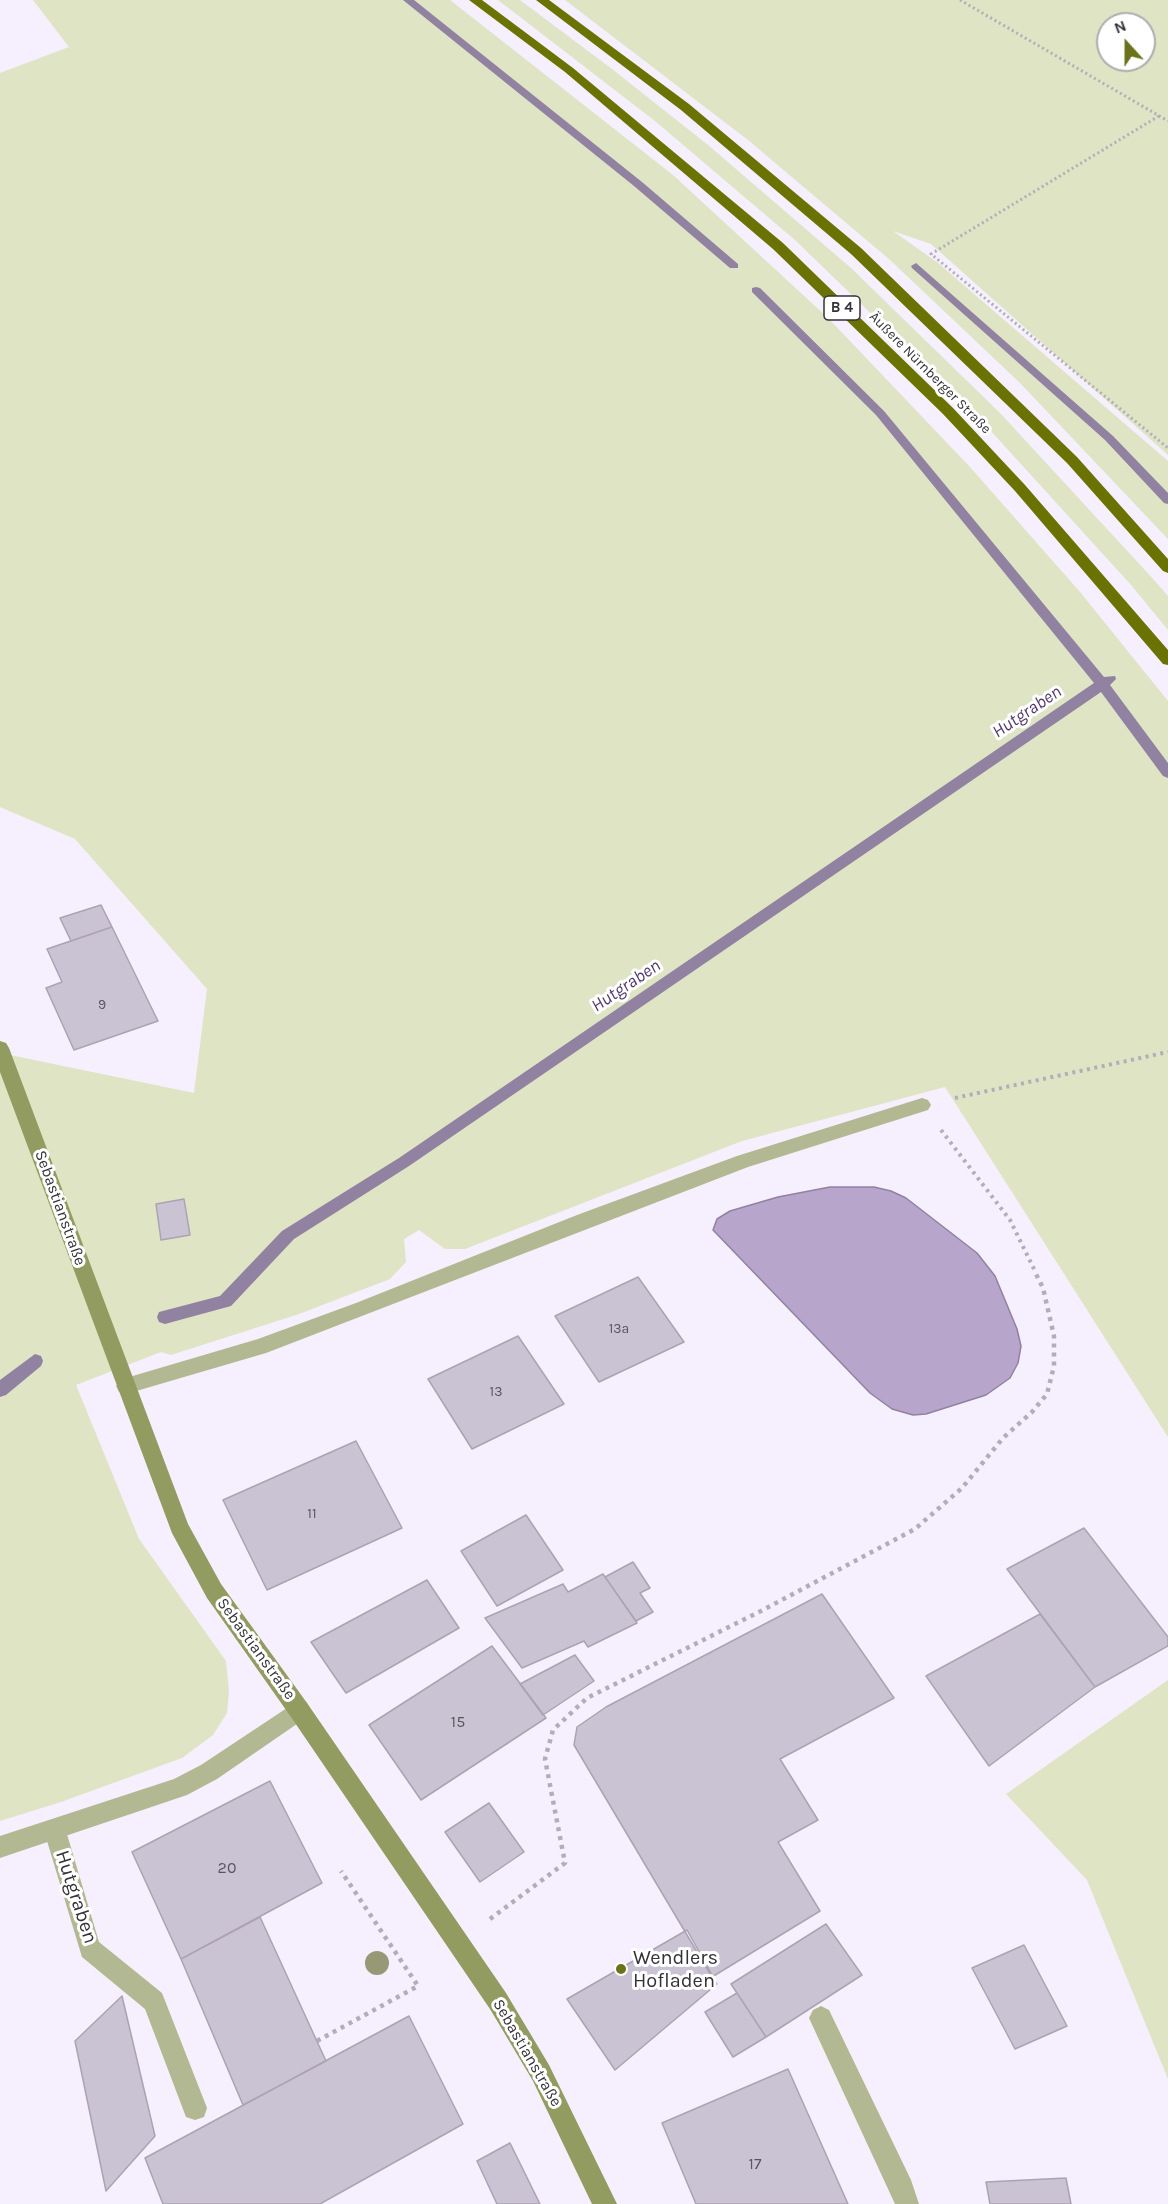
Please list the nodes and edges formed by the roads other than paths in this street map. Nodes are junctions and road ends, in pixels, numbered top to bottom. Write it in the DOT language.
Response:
graph roads {
  1 [pos="475,0"];
  2 [pos="542,0"];
  3 [pos="1168,568"];
  4 [pos="1168,660"];
  5 [pos="0,1048"];
  6 [pos="922,1105"];
  7 [pos="126,1386"];
  8 [pos="299,1710"];
  9 [pos="55,1830"];
  10 [pos="0,1848"];
  11 [pos="821,2019"];
  12 [pos="195,2108"];
  13 [pos="605,2204"];
  14 [pos="907,2204"];
  1 -- 4 [label="highway, Äußere Nürnberger Straße / B 4"];
  2 -- 3 [label="highway"];
  5 -- 7 [label="street, Sebastianstraße"];
  6 -- 7 [label="street"];
  7 -- 8 [label="street, Sebastianstraße"];
  8 -- 9 [label="street, Hutgraben"];
  8 -- 13 [label="street, Sebastianstraße"];
  9 -- 10 [label="street, Hutgraben"];
  9 -- 12 [label="street, Hutgraben"];
  11 -- 14 [label="street"];
}
